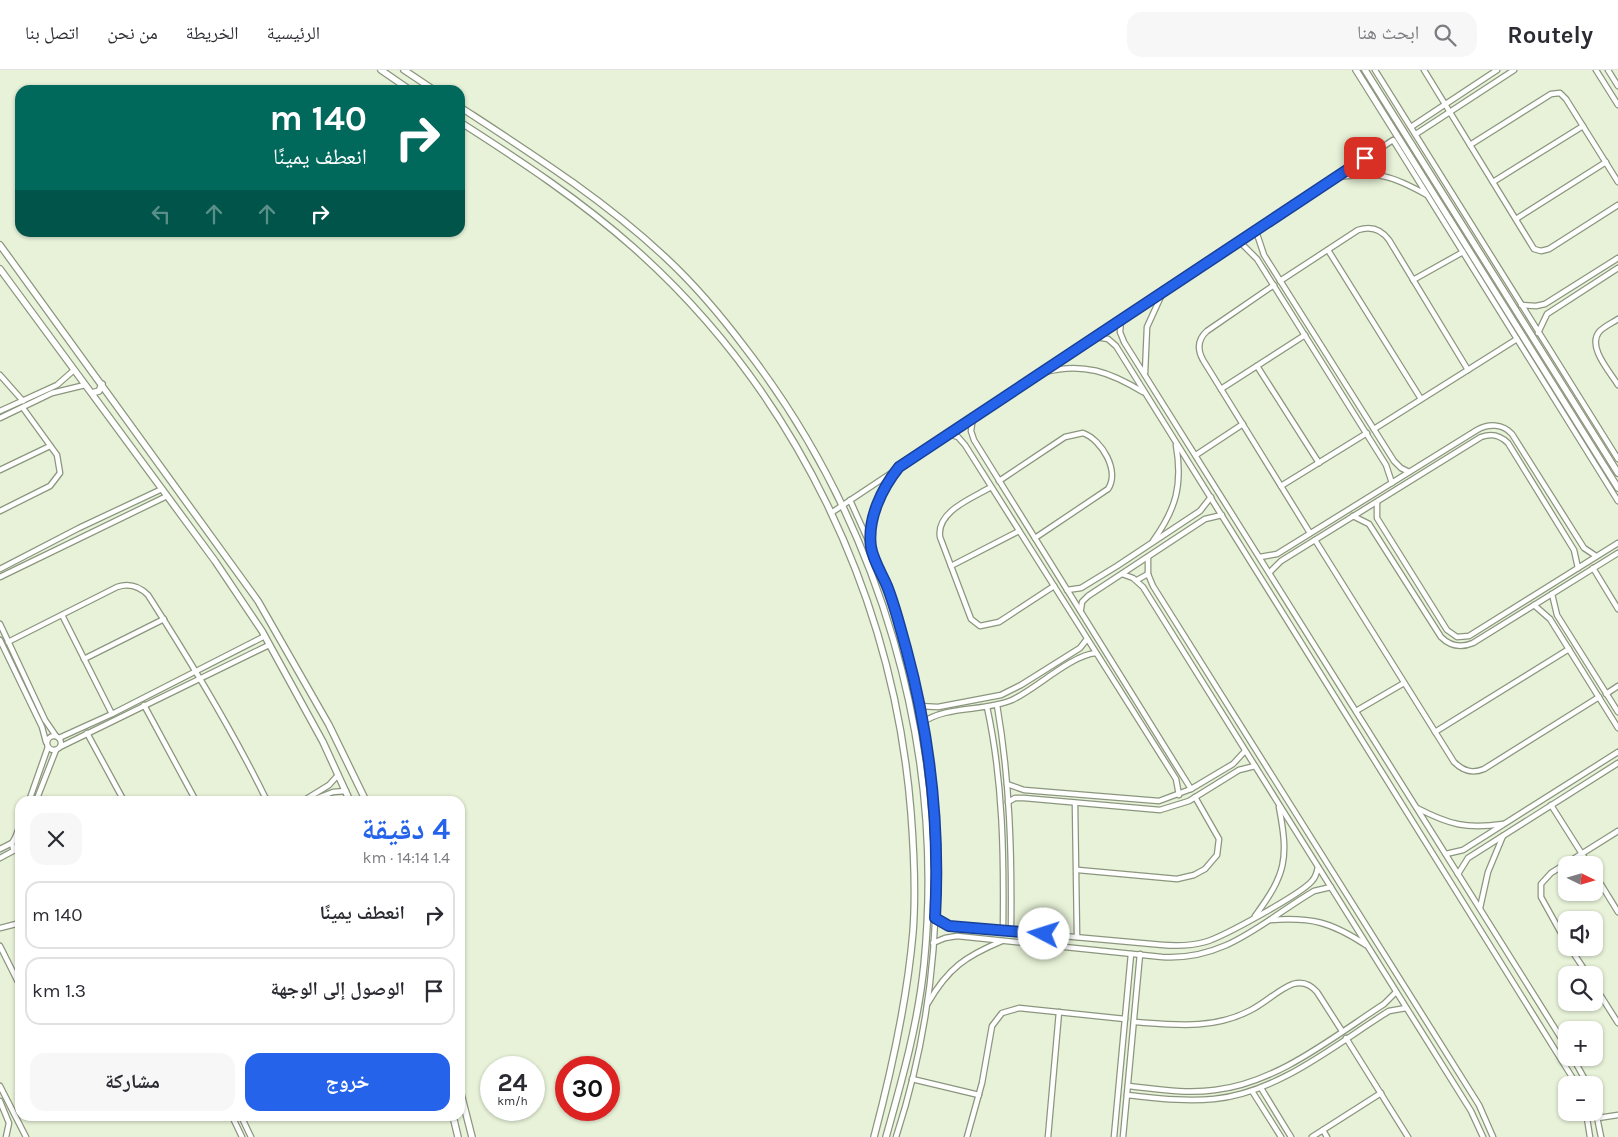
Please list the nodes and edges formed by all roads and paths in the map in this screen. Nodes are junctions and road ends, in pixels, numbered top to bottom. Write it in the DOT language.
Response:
graph roads {
  1 [pos="381,70"];
  2 [pos="404,70"];
  3 [pos="1356,70"];
  4 [pos="1366,70"];
  5 [pos="1375,70"];
  6 [pos="1424,70"];
  7 [pos="1497,70"];
  8 [pos="1514,70"];
  9 [pos="1596,70"];
  10 [pos="1608,70"];
  11 [pos="403,85"];
  12 [pos="426,85"];
  13 [pos="1618,86"];
  14 [pos="1446,104"];
  15 [pos="1618,105"];
  16 [pos="465,110"];
  17 [pos="1450,112"];
  18 [pos="465,125"];
  19 [pos="1583,126"];
  20 [pos="1411,127"];
  21 [pos="1404,132"];
  22 [pos="1416,134"];
  23 [pos="1395,138"];
  24 [pos="1470,145"];
  25 [pos="1606,162"];
  26 [pos="1338,177"];
  27 [pos="1494,182"];
  28 [pos="1618,182"];
  29 [pos="1427,195"];
  30 [pos="1618,205"];
  31 [pos="1516,219"];
  32 [pos="1256,231"];
  33 [pos="1239,242"];
  34 [pos="0,245"];
  35 [pos="1328,250"];
  36 [pos="1463,252"];
  37 [pos="1618,258"];
  38 [pos="1618,268"];
  39 [pos="0,269"];
  40 [pos="1483,279"];
  41 [pos="1414,280"];
  42 [pos="1280,281"];
  43 [pos="1274,285"];
  44 [pos="1164,291"];
  45 [pos="1558,296"];
  46 [pos="1564,302"];
  47 [pos="1521,305"];
  48 [pos="1618,319"];
  49 [pos="1120,320"];
  50 [pos="1538,333"];
  51 [pos="1305,335"];
  52 [pos="1095,337"];
  53 [pos="1517,339"];
  54 [pos="1123,340"];
  55 [pos="1114,344"];
  56 [pos="1257,366"];
  57 [pos="74,370"];
  58 [pos="1468,370"];
  59 [pos="1038,374"];
  60 [pos="1145,374"];
  61 [pos="0,375"];
  62 [pos="102,384"];
  63 [pos="85,385"];
  64 [pos="1618,385"];
  65 [pos="1221,389"];
  66 [pos="92,393"];
  67 [pos="1145,394"];
  68 [pos="1421,399"];
  69 [pos="23,401"];
  70 [pos="23,408"];
  71 [pos="119,408"];
  72 [pos="0,411"];
  73 [pos="108,416"];
  74 [pos="973,417"];
  75 [pos="0,418"];
  76 [pos="1242,424"];
  77 [pos="1374,429"];
  78 [pos="948,434"];
  79 [pos="1367,434"];
  80 [pos="974,440"];
  81 [pos="1176,442"];
  82 [pos="965,445"];
  83 [pos="50,446"];
  84 [pos="1196,455"];
  85 [pos="1618,459"];
  86 [pos="1319,463"];
  87 [pos="1396,464"];
  88 [pos="823,466"];
  89 [pos="899,467"];
  90 [pos="1388,469"];
  91 [pos="0,470"];
  92 [pos="1409,472"];
  93 [pos="812,473"];
  94 [pos="1618,473"];
  95 [pos="999,481"];
  96 [pos="1392,482"];
  97 [pos="991,486"];
  98 [pos="1281,486"];
  99 [pos="1618,488"];
  100 [pos="162,489"];
  101 [pos="167,496"];
  102 [pos="1210,497"];
  103 [pos="850,500"];
  104 [pos="1618,500"];
  105 [pos="1378,502"];
  106 [pos="843,505"];
  107 [pos="1204,508"];
  108 [pos="0,511"];
  109 [pos="831,513"];
  110 [pos="1222,516"];
  111 [pos="1353,516"];
  112 [pos="1209,517"];
  113 [pos="1377,518"];
  114 [pos="1369,524"];
  115 [pos="1019,531"];
  116 [pos="1310,533"];
  117 [pos="1035,538"];
  118 [pos="1315,540"];
  119 [pos="53,541"];
  120 [pos="1618,543"];
  121 [pos="1150,544"];
  122 [pos="57,548"];
  123 [pos="871,548"];
  124 [pos="1584,548"];
  125 [pos="1618,553"];
  126 [pos="1278,554"];
  127 [pos="1576,554"];
  128 [pos="1596,556"];
  129 [pos="1148,557"];
  130 [pos="1260,557"];
  131 [pos="1281,561"];
  132 [pos="951,566"];
  133 [pos="1578,568"];
  134 [pos="1593,568"];
  135 [pos="0,569"];
  136 [pos="1270,572"];
  137 [pos="1122,574"];
  138 [pos="1148,574"];
  139 [pos="0,577"];
  140 [pos="1137,580"];
  141 [pos="1054,586"];
  142 [pos="1081,588"];
  143 [pos="1068,590"];
  144 [pos="1552,594"];
  145 [pos="1086,598"];
  146 [pos="1534,605"];
  147 [pos="1554,608"];
  148 [pos="1618,608"];
  149 [pos="1080,611"];
  150 [pos="1545,613"];
  151 [pos="62,615"];
  152 [pos="164,620"];
  153 [pos="0,624"];
  154 [pos="264,636"];
  155 [pos="1087,639"];
  156 [pos="0,640"];
  157 [pos="9,644"];
  158 [pos="270,645"];
  159 [pos="2,648"];
  160 [pos="1569,649"];
  161 [pos="1096,653"];
  162 [pos="84,659"];
  163 [pos="196,670"];
  164 [pos="200,677"];
  165 [pos="1404,683"];
  166 [pos="1618,686"];
  167 [pos="1220,692"];
  168 [pos="1606,694"];
  169 [pos="1212,697"];
  170 [pos="1599,697"];
  171 [pos="144,705"];
  172 [pos="997,705"];
  173 [pos="919,706"];
  174 [pos="933,707"];
  175 [pos="987,707"];
  176 [pos="1356,711"];
  177 [pos="1618,712"];
  178 [pos="112,714"];
  179 [pos="934,717"];
  180 [pos="922,723"];
  181 [pos="1618,728"];
  182 [pos="1435,732"];
  183 [pos="87,733"];
  184 [pos="58,737"];
  185 [pos="47,744"];
  186 [pos="58,748"];
  187 [pos="1246,751"];
  188 [pos="1618,752"];
  189 [pos="1618,764"];
  190 [pos="1255,766"];
  191 [pos="338,774"];
  192 [pos="1007,784"];
  193 [pos="1019,789"];
  194 [pos="1191,789"];
  195 [pos="346,791"];
  196 [pos="1179,795"];
  197 [pos="31,796"];
  198 [pos="38,796"];
  199 [pos="121,796"];
  200 [pos="193,796"];
  201 [pos="264,796"];
  202 [pos="311,796"];
  203 [pos="323,796"];
  204 [pos="348,796"];
  205 [pos="364,796"];
  206 [pos="1195,797"];
  207 [pos="1019,798"];
  208 [pos="1008,802"];
  209 [pos="1075,803"];
  210 [pos="1279,804"];
  211 [pos="1551,805"];
  212 [pos="1417,808"];
  213 [pos="1504,824"];
  214 [pos="1618,831"];
  215 [pos="1503,836"];
  216 [pos="15,840"];
  217 [pos="12,843"];
  218 [pos="15,847"];
  219 [pos="0,850"];
  220 [pos="1461,851"];
  221 [pos="15,852"];
  222 [pos="1446,854"];
  223 [pos="1582,854"];
  224 [pos="0,858"];
  225 [pos="1466,860"];
  226 [pos="1318,867"];
  227 [pos="1078,870"];
  228 [pos="1458,874"];
  229 [pos="1310,883"];
  230 [pos="1603,885"];
  231 [pos="1331,887"];
  232 [pos="1314,891"];
  233 [pos="1616,903"];
  234 [pos="1480,908"];
  235 [pos="1618,912"];
  236 [pos="935,918"];
  237 [pos="1253,918"];
  238 [pos="1269,920"];
  239 [pos="15,924"];
  240 [pos="952,926"];
  241 [pos="0,928"];
  242 [pos="1002,930"];
  243 [pos="1558,930"];
  244 [pos="1011,931"];
  245 [pos="951,936"];
  246 [pos="1077,937"];
  247 [pos="1004,940"];
  248 [pos="933,943"];
  249 [pos="0,946"];
  250 [pos="1367,946"];
  251 [pos="1131,954"];
  252 [pos="1140,954"];
  253 [pos="15,976"];
  254 [pos="1529,987"];
  255 [pos="1128,991"];
  256 [pos="1137,992"];
  257 [pos="1396,992"];
  258 [pos="1520,993"];
  259 [pos="1603,999"];
  260 [pos="1388,1002"];
  261 [pos="926,1006"];
  262 [pos="1406,1008"];
  263 [pos="1394,1009"];
  264 [pos="1059,1012"];
  265 [pos="1126,1019"];
  266 [pos="1134,1022"];
  267 [pos="1618,1023"];
  268 [pos="1342,1031"];
  269 [pos="1558,1033"];
  270 [pos="1346,1038"];
  271 [pos="1443,1048"];
  272 [pos="1123,1049"];
  273 [pos="1131,1050"];
  274 [pos="1434,1054"];
  275 [pos="1571,1076"];
  276 [pos="912,1079"];
  277 [pos="0,1086"];
  278 [pos="1128,1086"];
  279 [pos="1261,1088"];
  280 [pos="1224,1089"];
  281 [pos="1252,1091"];
  282 [pos="1381,1093"];
  283 [pos="979,1095"];
  284 [pos="1127,1095"];
  285 [pos="1225,1098"];
  286 [pos="0,1101"];
  287 [pos="465,1110"];
  288 [pos="15,1115"];
  289 [pos="1618,1115"];
  290 [pos="1603,1117"];
  291 [pos="18,1121"];
  292 [pos="234,1121"];
  293 [pos="243,1121"];
  294 [pos="454,1121"];
  295 [pos="1587,1121"];
  296 [pos="1598,1121"];
  297 [pos="470,1129"];
  298 [pos="1323,1130"];
  299 [pos="457,1134"];
  300 [pos="875,1134"];
  301 [pos="886,1136"];
  302 [pos="6,1137"];
  303 [pos="26,1137"];
  304 [pos="242,1137"];
  305 [pos="251,1137"];
  306 [pos="472,1137"];
  307 [pos="896,1137"];
  308 [pos="967,1137"];
  309 [pos="1048,1137"];
  310 [pos="1114,1137"];
  311 [pos="1123,1137"];
  312 [pos="1281,1137"];
  313 [pos="1291,1137"];
  314 [pos="1312,1137"];
  315 [pos="1327,1137"];
  316 [pos="1408,1137"];
  317 [pos="1482,1137"];
  318 [pos="1493,1137"];
  319 [pos="1590,1137"];
  320 [pos="1600,1137"];
  1 -- 11 [label="street"];
  2 -- 12 [label="street"];
  3 -- 23 [label="street"];
  4 -- 21 [label="street"];
  5 -- 20 [label="street"];
  6 -- 14 [label="street"];
  7 -- 14 [label="street"];
  8 -- 17 [label="street"];
  9 -- 15 [label="street"];
  10 -- 13 [label="street"];
  14 -- 17 [label="street"];
  14 -- 20 [label="street"];
  16 -- 88 [label="street"];
  17 -- 22 [label="street"];
  17 -- 24 [label="street"];
  18 -- 93 [label="street"];
  19 -- 24 [label="street"];
  19 -- 25 [label="street"];
  19 -- 27 [label="street"];
  20 -- 22 [label="street"];
  21 -- 23 [label="street"];
  21 -- 94 [label="street"];
  22 -- 47 [label="street"];
  23 -- 26 [label="street"];
  23 -- 29 [label="street"];
  23 -- 40 [label="street"];
  24 -- 27 [label="street"];
  25 -- 28 [label="street"];
  25 -- 31 [label="street"];
  26 -- 29 [label="street"];
  26 -- 32 [label="street"];
  27 -- 31 [label="street"];
  29 -- 36 [label="street"];
  30 -- 31 [label="street"];
  32 -- 33 [label="street"];
  32 -- 42 [label="street"];
  33 -- 43 [label="street"];
  33 -- 44 [label="street"];
  34 -- 62 [label="street"];
  35 -- 41 [label="street"];
  35 -- 42 [label="street"];
  35 -- 68 [label="street"];
  36 -- 40 [label="street"];
  36 -- 41 [label="street"];
  37 -- 45 [label="street"];
  38 -- 46 [label="street"];
  39 -- 57 [label="street"];
  40 -- 53 [label="street"];
  40 -- 99 [label="street"];
  41 -- 58 [label="street"];
  42 -- 77 [label="street"];
  43 -- 51 [label="street"];
  43 -- 65 [label="street"];
  44 -- 49 [label="street"];
  44 -- 60 [label="street"];
  45 -- 46 [label="street"];
  45 -- 47 [label="street"];
  46 -- 50 [label="street"];
  47 -- 50 [label="street"];
  48 -- 64 [label="street"];
  49 -- 52 [label="street"];
  49 -- 54 [label="street"];
  50 -- 85 [label="street"];
  51 -- 56 [label="street"];
  51 -- 79 [label="street"];
  52 -- 55 [label="street"];
  52 -- 59 [label="street"];
  53 -- 58 [label="street"];
  53 -- 104 [label="street"];
  54 -- 55 [label="street"];
  54 -- 60 [label="street"];
  55 -- 67 [label="street"];
  56 -- 65 [label="street"];
  56 -- 86 [label="street"];
  57 -- 63 [label="street"];
  57 -- 69 [label="street"];
  58 -- 68 [label="street"];
  59 -- 67 [label="street"];
  59 -- 74 [label="street"];
  60 -- 84 [label="street"];
  61 -- 69 [label="street"];
  62 -- 66 [label="street"];
  62 -- 71 [label="street"];
  63 -- 66 [label="street"];
  63 -- 70 [label="street"];
  65 -- 76 [label="street"];
  66 -- 73 [label="street"];
  67 -- 81 [label="street"];
  68 -- 77 [label="street"];
  69 -- 72 [label="street"];
  70 -- 75 [label="street"];
  70 -- 83 [label="street"];
  71 -- 73 [label="street"];
  71 -- 205 [label="street"];
  73 -- 100 [label="street"];
  74 -- 78 [label="street"];
  74 -- 80 [label="street"];
  76 -- 84 [label="street"];
  76 -- 98 [label="street"];
  77 -- 87 [label="street"];
  78 -- 82 [label="street"];
  78 -- 89 [label="street"];
  79 -- 86 [label="street"];
  79 -- 90 [label="street"];
  80 -- 82 [label="street"];
  80 -- 95 [label="street"];
  81 -- 102 [label="street"];
  81 -- 121 [label="street"];
  82 -- 97 [label="street"];
  83 -- 91 [label="street"];
  83 -- 108 [label="street"];
  84 -- 130 [label="street"];
  86 -- 98 [label="street"];
  87 -- 90 [label="street"];
  87 -- 92 [label="street"];
  88 -- 93 [label="street"];
  88 -- 106 [label="street"];
  89 -- 103 [label="street"];
  89 -- 123 [label="street"];
  90 -- 96 [label="street"];
  92 -- 96 [label="street"];
  92 -- 124 [label="street"];
  93 -- 109 [label="street"];
  95 -- 117 [label="street"];
  95 -- 117 [label="street"];
  96 -- 116 [label="street"];
  97 -- 115 [label="street"];
  97 -- 132 [label="street"];
  98 -- 116 [label="street"];
  100 -- 101 [label="street"];
  100 -- 119 [label="street"];
  101 -- 122 [label="street"];
  101 -- 154 [label="street"];
  102 -- 107 [label="street"];
  102 -- 110 [label="street"];
  103 -- 106 [label="street"];
  103 -- 123 [label="street"];
  105 -- 111 [label="street"];
  105 -- 113 [label="street"];
  105 -- 127 [label="street"];
  106 -- 109 [label="street"];
  106 -- 301 [label="street"];
  107 -- 112 [label="street"];
  107 -- 121 [label="street"];
  109 -- 300 [label="street"];
  110 -- 112 [label="street"];
  110 -- 258 [label="street"];
  111 -- 114 [label="street"];
  111 -- 118 [label="street"];
  112 -- 129 [label="street"];
  113 -- 114 [label="street"];
  113 -- 133 [label="street"];
  114 -- 146 [label="street"];
  115 -- 132 [label="street"];
  115 -- 141 [label="street"];
  116 -- 126 [label="street"];
  117 -- 143 [label="street"];
  118 -- 131 [label="street"];
  118 -- 165 [label="street"];
  119 -- 122 [label="street"];
  119 -- 135 [label="street"];
  120 -- 128 [label="street"];
  121 -- 142 [label="street"];
  122 -- 139 [label="street"];
  123 -- 173 [label="street"];
  124 -- 127 [label="street"];
  124 -- 128 [label="street"];
  125 -- 134 [label="street"];
  126 -- 130 [label="street"];
  126 -- 131 [label="street"];
  127 -- 133 [label="street"];
  128 -- 133 [label="street"];
  129 -- 137 [label="street"];
  129 -- 138 [label="street"];
  130 -- 136 [label="street"];
  131 -- 136 [label="street"];
  132 -- 141 [label="street"];
  134 -- 144 [label="street"];
  134 -- 148 [label="street"];
  136 -- 176 [label="street"];
  137 -- 140 [label="street"];
  137 -- 145 [label="street"];
  138 -- 140 [label="street"];
  138 -- 167 [label="street"];
  140 -- 169 [label="street"];
  141 -- 155 [label="street"];
  142 -- 143 [label="street"];
  142 -- 145 [label="street"];
  143 -- 149 [label="street"];
  144 -- 146 [label="street"];
  144 -- 147 [label="street"];
  145 -- 149 [label="street"];
  146 -- 150 [label="street"];
  147 -- 150 [label="street"];
  147 -- 168 [label="street"];
  149 -- 194 [label="street"];
  150 -- 160 [label="street"];
  151 -- 152 [label="street"];
  151 -- 157 [label="street"];
  151 -- 162 [label="street"];
  152 -- 162 [label="street"];
  152 -- 163 [label="street"];
  153 -- 157 [label="street"];
  154 -- 158 [label="street"];
  154 -- 163 [label="street"];
  155 -- 161 [label="street"];
  155 -- 174 [label="street"];
  156 -- 159 [label="street"];
  157 -- 159 [label="street"];
  157 -- 184 [label="street"];
  158 -- 164 [label="street"];
  158 -- 191 [label="street"];
  159 -- 185 [label="street"];
  160 -- 170 [label="street"];
  160 -- 182 [label="street"];
  161 -- 172 [label="street"];
  161 -- 196 [label="street"];
  162 -- 178 [label="street"];
  163 -- 164 [label="street"];
  163 -- 178 [label="street"];
  164 -- 171 [label="street"];
  164 -- 201 [label="street"];
  165 -- 176 [label="street"];
  165 -- 182 [label="street"];
  166 -- 168 [label="street"];
  167 -- 169 [label="street"];
  167 -- 271 [label="street"];
  168 -- 177 [label="street"];
  169 -- 187 [label="street"];
  170 -- 181 [label="street"];
  170 -- 182 [label="street"];
  171 -- 183 [label="street"];
  171 -- 200 [label="street"];
  172 -- 175 [label="street"];
  172 -- 192 [label="street"];
  173 -- 174 [label="street"];
  173 -- 180 [label="street"];
  174 -- 179 [label="street"];
  175 -- 179 [label="street"];
  175 -- 242 [label="street"];
  176 -- 212 [label="street"];
  178 -- 184 [label="street"];
  179 -- 180 [label="street"];
  180 -- 236 [label="street"];
  183 -- 186 [label="street"];
  183 -- 199 [label="street"];
  184 -- 185 [label="street"];
  184 -- 186 [label="street"];
  185 -- 186 [label="street"];
  185 -- 197 [label="street"];
  186 -- 198 [label="street"];
  187 -- 190 [label="street"];
  187 -- 194 [label="street"];
  188 -- 213 [label="street"];
  189 -- 211 [label="street"];
  190 -- 206 [label="street"];
  190 -- 210 [label="street"];
  191 -- 195 [label="street"];
  191 -- 202 [label="street"];
  192 -- 193 [label="street"];
  192 -- 208 [label="street"];
  193 -- 196 [label="street"];
  193 -- 207 [label="street"];
  194 -- 196 [label="street"];
  195 -- 203 [label="street"];
  195 -- 204 [label="street"];
  206 -- 209 [label="street"];
  206 -- 227 [label="street"];
  207 -- 208 [label="street"];
  207 -- 209 [label="street"];
  208 -- 244 [label="street"];
  209 -- 227 [label="street"];
  210 -- 226 [label="street"];
  210 -- 237 [label="street"];
  211 -- 215 [label="street"];
  211 -- 223 [label="street"];
  212 -- 213 [label="street"];
  212 -- 222 [label="street"];
  213 -- 220 [label="street"];
  214 -- 223 [label="street"];
  215 -- 225 [label="street"];
  215 -- 234 [label="street"];
  216 -- 217 [label="street"];
  217 -- 218 [label="street"];
  217 -- 219 [label="street"];
  220 -- 222 [label="street"];
  220 -- 225 [label="street"];
  221 -- 224 [label="street"];
  222 -- 228 [label="street"];
  223 -- 243 [label="street"];
  225 -- 228 [label="street"];
  226 -- 229 [label="street"];
  226 -- 231 [label="street"];
  227 -- 246 [label="street"];
  228 -- 234 [label="street"];
  229 -- 232 [label="street"];
  229 -- 237 [label="street"];
  230 -- 233 [label="street"];
  231 -- 232 [label="street"];
  231 -- 250 [label="street"];
  232 -- 238 [label="street"];
  233 -- 235 [label="street"];
  234 -- 254 [label="street"];
  236 -- 240 [label="street"];
  236 -- 248 [label="street"];
  237 -- 246 [label="street"];
  238 -- 250 [label="street"];
  238 -- 252 [label="street"];
  239 -- 241 [label="street"];
  240 -- 242 [label="street"];
  240 -- 245 [label="street"];
  242 -- 244 [label="street"];
  244 -- 246 [label="street"];
  245 -- 247 [label="street"];
  245 -- 248 [label="street"];
  247 -- 251 [label="street"];
  247 -- 261 [label="street"];
  248 -- 261 [label="street"];
  249 -- 253 [label="street"];
  250 -- 257 [label="street"];
  251 -- 252 [label="street"];
  251 -- 255 [label="street"];
  252 -- 256 [label="street"];
  254 -- 258 [label="street"];
  254 -- 269 [label="street"];
  255 -- 256 [label="street"];
  255 -- 265 [label="street"];
  256 -- 266 [label="street"];
  257 -- 260 [label="street"];
  257 -- 262 [label="street"];
  258 -- 275 [label="street"];
  259 -- 267 [label="street"];
  260 -- 263 [label="street"];
  260 -- 268 [label="street"];
  261 -- 276 [label="street"];
  262 -- 263 [label="street"];
  262 -- 274 [label="street"];
  263 -- 270 [label="street"];
  264 -- 265 [label="street"];
  264 -- 283 [label="street"];
  264 -- 309 [label="street"];
  265 -- 272 [label="street"];
  266 -- 268 [label="street"];
  266 -- 273 [label="street"];
  268 -- 280 [label="street"];
  270 -- 279 [label="street"];
  270 -- 282 [label="street"];
  271 -- 274 [label="street"];
  271 -- 318 [label="street"];
  272 -- 273 [label="street"];
  272 -- 310 [label="street"];
  273 -- 278 [label="street"];
  274 -- 317 [label="street"];
  276 -- 283 [label="street"];
  276 -- 307 [label="street"];
  277 -- 288 [label="street"];
  278 -- 280 [label="street"];
  278 -- 284 [label="street"];
  279 -- 281 [label="street"];
  279 -- 313 [label="street"];
  280 -- 285 [label="street"];
  281 -- 285 [label="street"];
  281 -- 312 [label="street"];
  282 -- 298 [label="street"];
  282 -- 316 [label="street"];
  283 -- 308 [label="street"];
  284 -- 285 [label="street"];
  284 -- 311 [label="street"];
  286 -- 302 [label="street"];
  287 -- 297 [label="street"];
  289 -- 290 [label="street"];
  291 -- 303 [label="street"];
  292 -- 304 [label="street"];
  293 -- 305 [label="street"];
  294 -- 299 [label="street"];
  295 -- 319 [label="street"];
  296 -- 320 [label="street"];
  297 -- 299 [label="street"];
  297 -- 306 [label="street"];
  298 -- 314 [label="street"];
  298 -- 315 [label="street"];
  300 -- 301 [label="street"];
}
